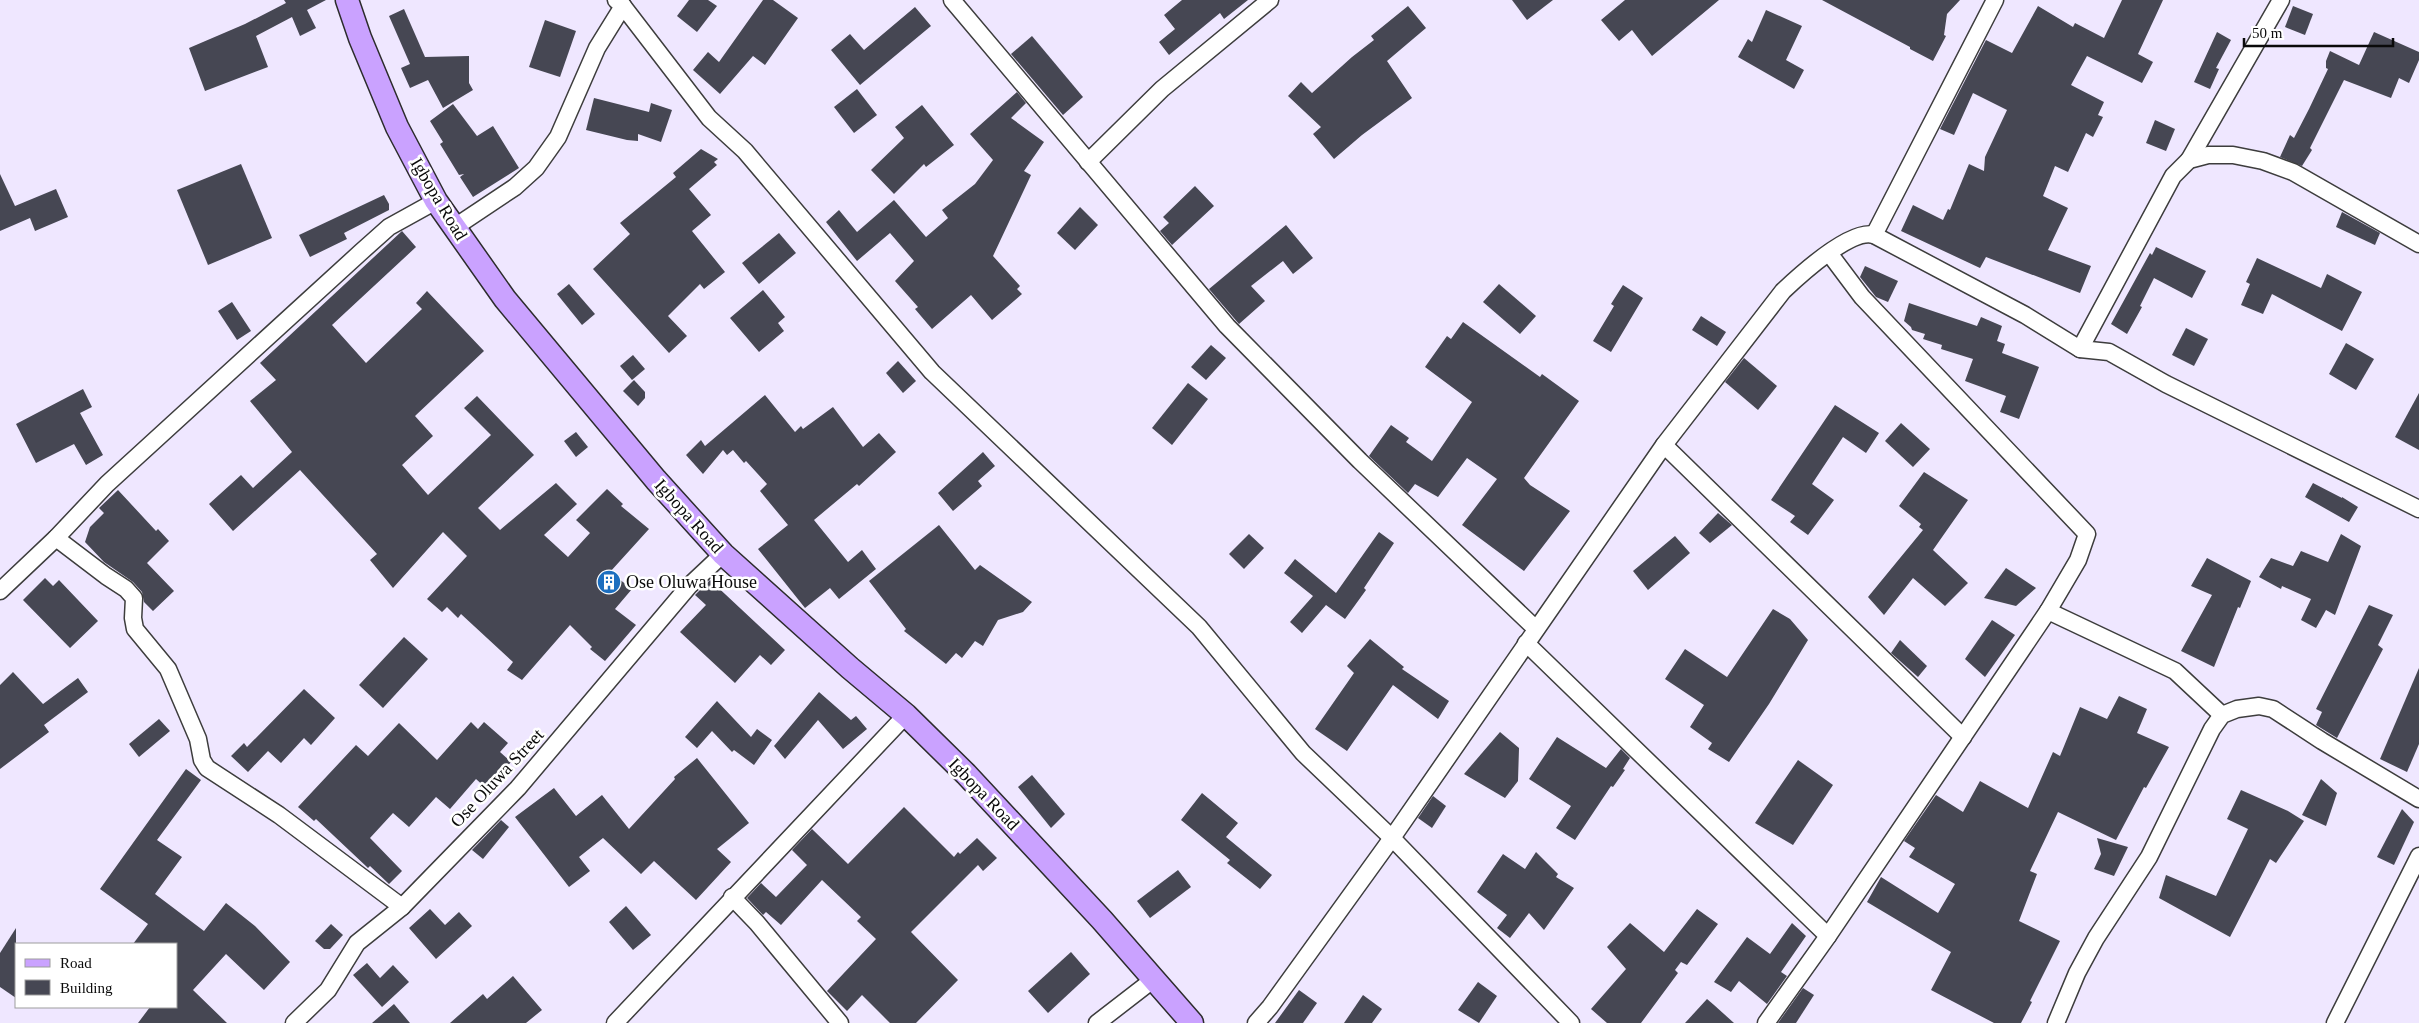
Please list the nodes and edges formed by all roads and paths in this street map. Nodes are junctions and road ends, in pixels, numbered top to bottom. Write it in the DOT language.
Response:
graph roads {
  1 [pos="348,0"];
  2 [pos="952,0"];
  3 [pos="1270,0"];
  4 [pos="1995,0"];
  5 [pos="2281,0"];
  6 [pos="620,3"];
  7 [pos="2189,160"];
  8 [pos="1088,162"];
  9 [pos="436,201"];
  10 [pos="454,227"];
  11 [pos="1874,235"];
  12 [pos="2419,244"];
  13 [pos="1829,253"];
  14 [pos="2080,349"];
  15 [pos="1664,445"];
  16 [pos="2419,509"];
  17 [pos="56,538"];
  18 [pos="723,554"];
  19 [pos="0,591"];
  20 [pos="2048,611"];
  21 [pos="1536,629"];
  22 [pos="1526,643"];
  23 [pos="906,715"];
  24 [pos="2222,715"];
  25 [pos="1963,737"];
  26 [pos="2419,799"];
  27 [pos="1392,838"];
  28 [pos="2419,856"];
  29 [pos="732,897"];
  30 [pos="402,908"];
  31 [pos="1828,936"];
  32 [pos="1154,979"];
  33 [pos="294,1023"];
  34 [pos="615,1023"];
  35 [pos="840,1023"];
  36 [pos="1097,1023"];
  37 [pos="1192,1023"];
  38 [pos="1256,1023"];
  39 [pos="1571,1023"];
  40 [pos="1766,1023"];
  41 [pos="2056,1023"];
  42 [pos="2335,1023"];
  1 -- 9 [label="street, Igbopa Road"];
  2 -- 8 [label="street"];
  3 -- 8 [label="street"];
  4 -- 11 [label="street"];
  5 -- 7 [label="street"];
  6 -- 10 [label="street"];
  6 -- 27 [label="street"];
  7 -- 12 [label="street"];
  7 -- 14 [label="street"];
  8 -- 21 [label="street"];
  9 -- 10 [label="street, Igbopa Road"];
  9 -- 17 [label="street"];
  10 -- 18 [label="street, Igbopa Road"];
  11 -- 13 [label="street"];
  11 -- 14 [label="street"];
  13 -- 15 [label="street"];
  13 -- 20 [label="street"];
  14 -- 16 [label="street"];
  15 -- 21 [label="street"];
  15 -- 25 [label="street"];
  17 -- 19 [label="street"];
  17 -- 30 [label="street"];
  18 -- 23 [label="street, Igbopa Road"];
  18 -- 30 [label="street, Ose Oluwa Street"];
  20 -- 24 [label="street"];
  20 -- 25 [label="street"];
  21 -- 22 [label="street"];
  22 -- 27 [label="street"];
  22 -- 31 [label="street"];
  23 -- 29 [label="street"];
  23 -- 32 [label="street, Igbopa Road"];
  24 -- 26 [label="street"];
  24 -- 41 [label="street"];
  25 -- 31 [label="street"];
  27 -- 38 [label="street"];
  27 -- 39 [label="street"];
  28 -- 42 [label="street"];
  29 -- 34 [label="street"];
  29 -- 35 [label="street"];
  30 -- 33 [label="street, Ose Oluwa Street"];
  31 -- 40 [label="street"];
  32 -- 36 [label="street"];
  32 -- 37 [label="street, Igbopa Road"];
}
